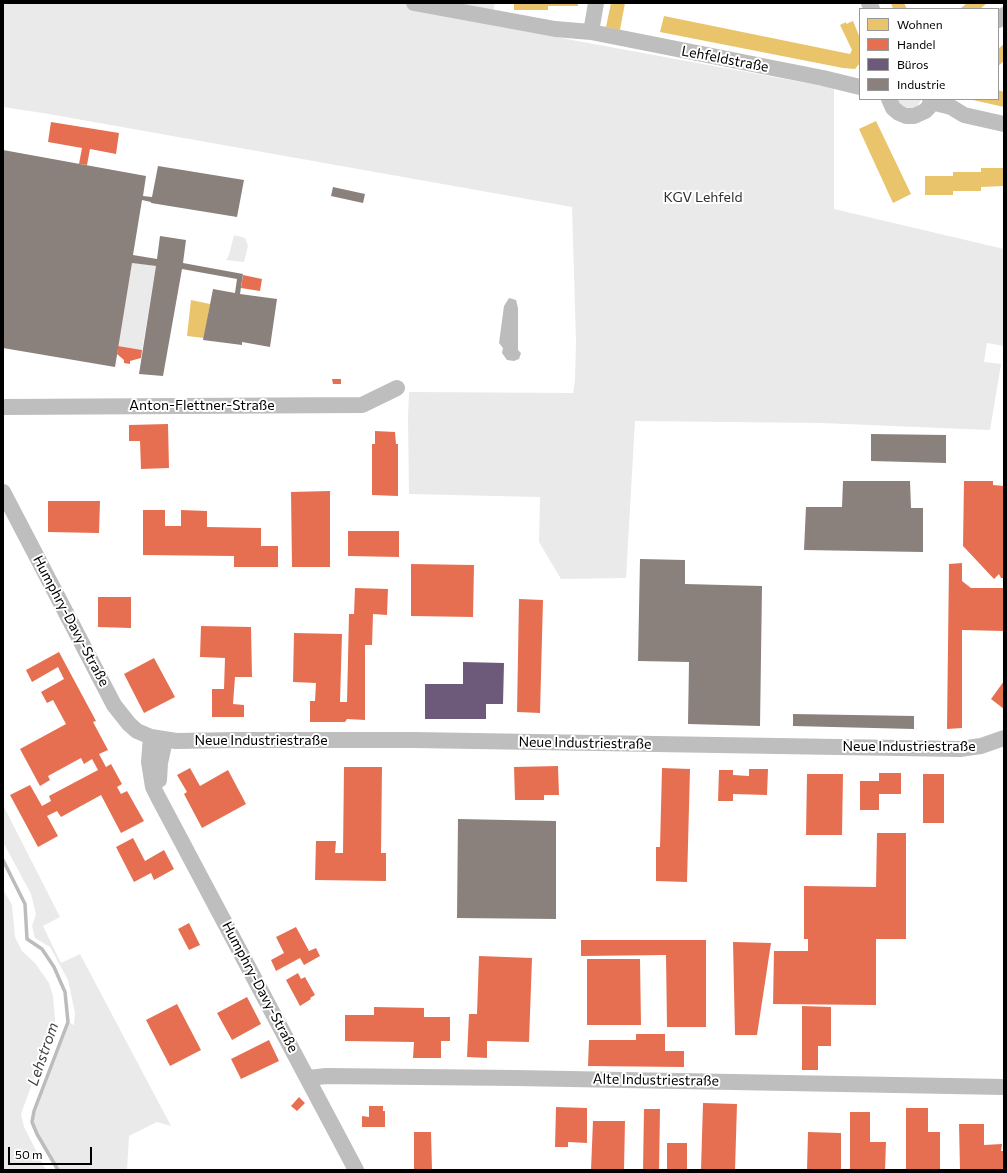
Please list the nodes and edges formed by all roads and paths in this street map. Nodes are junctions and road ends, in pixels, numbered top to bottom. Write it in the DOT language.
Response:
graph roads {
  1 [pos="414,3"];
  2 [pos="596,3"];
  3 [pos="591,32"];
  4 [pos="859,87"];
  5 [pos="889,100"];
  6 [pos="929,104"];
  7 [pos="1004,124"];
  8 [pos="397,388"];
  9 [pos="3,406"];
  10 [pos="3,492"];
  11 [pos="1004,738"];
  12 [pos="158,739"];
  13 [pos="309,1078"];
  14 [pos="1004,1087"];
  15 [pos="356,1170"];
  1 -- 3 [label="street, Lehfeldstraße"];
  2 -- 3 [label="street"];
  3 -- 4 [label="street, Lehfeldstraße"];
  5 -- 6 [label="street"];
  6 -- 7 [label="street"];
  8 -- 9 [label="street, Anton-Flettner-Straße"];
  10 -- 12 [label="street, Humphry-Davy-Straße"];
  11 -- 12 [label="street, Neue Industriestraße"];
  12 -- 13 [label="street, Humphry-Davy-Straße"];
  13 -- 14 [label="street, Alte Industriestraße"];
  13 -- 15 [label="street, Humphry-Davy-Straße"];
}
